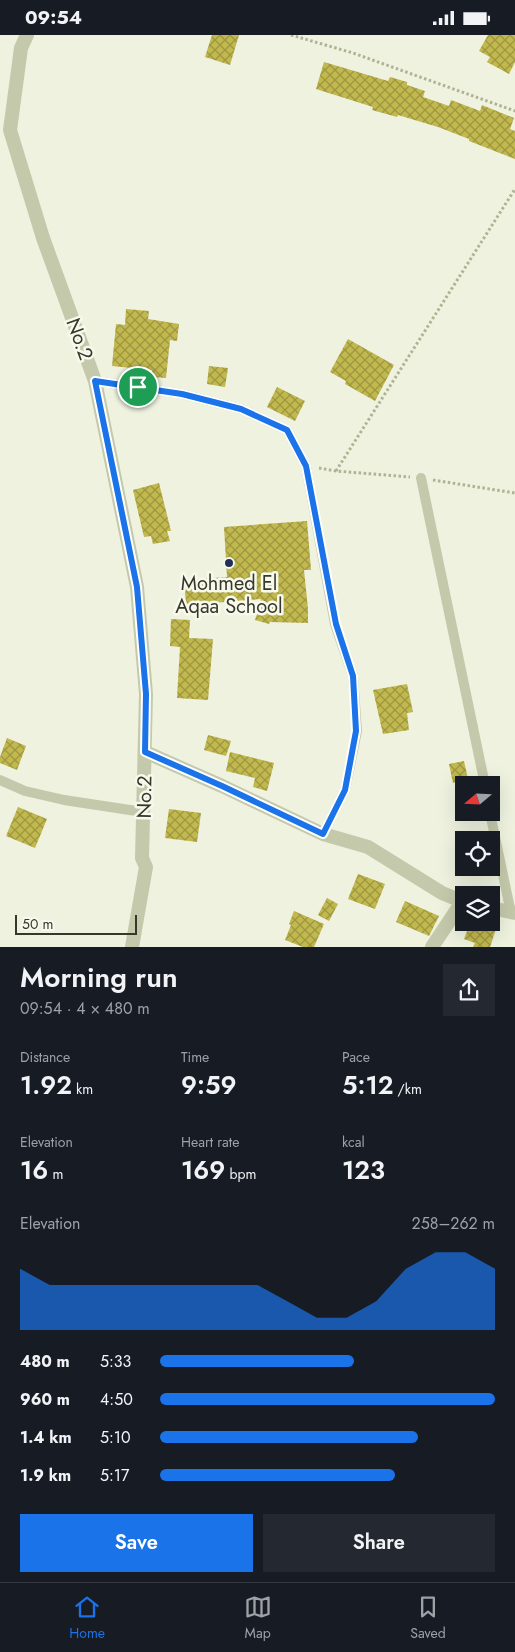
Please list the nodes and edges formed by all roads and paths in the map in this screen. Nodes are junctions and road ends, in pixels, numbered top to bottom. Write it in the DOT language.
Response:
graph roads {
  1 [pos="27,35"];
  2 [pos="291,35"];
  3 [pos="515,111"];
  4 [pos="515,189"];
  5 [pos="95,381"];
  6 [pos="336,471"];
  7 [pos="421,478"];
  8 [pos="145,752"];
  9 [pos="482,776"];
  10 [pos="0,780"];
  11 [pos="143,812"];
  12 [pos="492,821"];
  13 [pos="323,834"];
  14 [pos="455,899"];
  15 [pos="500,911"];
  16 [pos="513,913"];
  17 [pos="455,914"];
  18 [pos="132,947"];
  19 [pos="432,947"];
  1 -- 5 [label="street, No.2"];
  2 -- 3 [label="path"];
  4 -- 6 [label="path"];
  5 -- 8 [label="street, No.2"];
  5 -- 13 [label="lane"];
  7 -- 9 [label="lane"];
  8 -- 11 [label="street, No.2"];
  8 -- 13 [label="street"];
  10 -- 11 [label="lane"];
  11 -- 18 [label="street, No.2"];
  12 -- 16 [label="lane"];
  13 -- 14 [label="street"];
  15 -- 16 [label="street"];
  17 -- 19 [label="street"];
}
